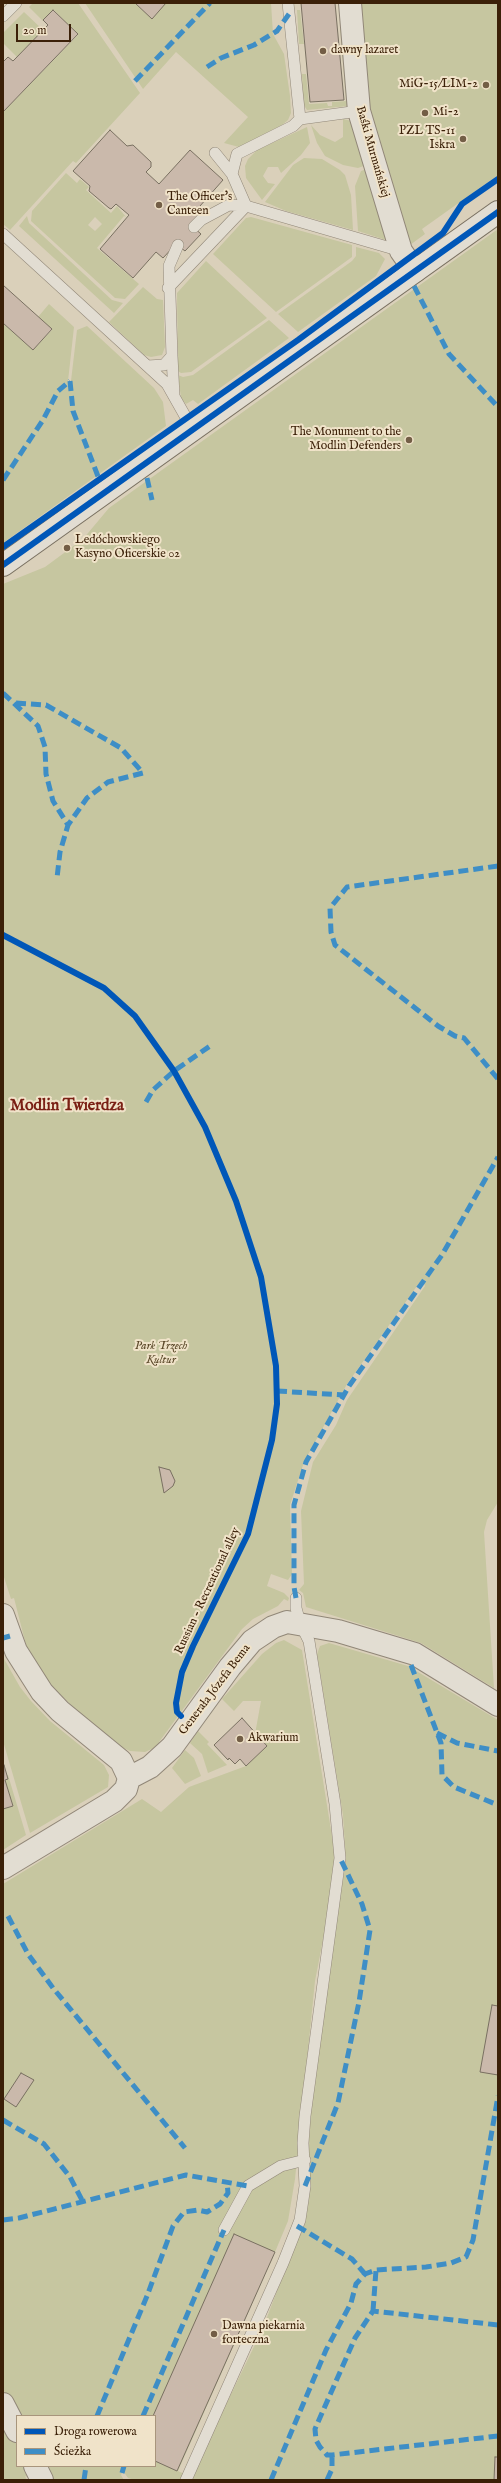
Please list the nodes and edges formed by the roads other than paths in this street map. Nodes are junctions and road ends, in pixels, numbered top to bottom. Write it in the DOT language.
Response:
graph roads {
  1 [pos="16,3"];
  2 [pos="288,3"];
  3 [pos="350,3"];
  4 [pos="3,16"];
  5 [pos="359,112"];
  6 [pos="300,119"];
  7 [pos="215,153"];
  8 [pos="232,174"];
  9 [pos="246,206"];
  10 [pos="498,212"];
  11 [pos="194,227"];
  12 [pos="3,234"];
  13 [pos="178,245"];
  14 [pos="401,251"];
  15 [pos="415,271"];
  16 [pos="168,288"];
  17 [pos="172,356"];
  18 [pos="148,366"];
  19 [pos="174,398"];
  20 [pos="194,430"];
  21 [pos="3,566"];
  22 [pos="296,1598"];
  23 [pos="3,1615"];
  24 [pos="300,1623"];
  25 [pos="6,1637"];
  26 [pos="498,1705"];
  27 [pos="129,1778"];
  28 [pos="3,1868"];
  29 [pos="305,2160"];
  30 [pos="224,2230"];
  31 [pos="3,2404"];
  32 [pos="16,2429"];
  33 [pos="36,2467"];
  34 [pos="42,2480"];
  35 [pos="186,2480"];
  1 -- 4 [label="lane"];
  2 -- 6 [label="lane"];
  3 -- 5 [label="street, Baśki Murmańskiej"];
  5 -- 6 [label="lane"];
  5 -- 14 [label="street, Baśki Murmańskiej"];
  6 -- 8 [label="lane"];
  7 -- 8 [label="lane"];
  8 -- 9 [label="lane"];
  9 -- 11 [label="lane"];
  9 -- 14 [label="lane"];
  9 -- 16 [label="lane"];
  10 -- 15 [label="street"];
  12 -- 18 [label="lane"];
  13 -- 16 [label="lane"];
  14 -- 15 [label="street, Baśki Murmańskiej"];
  15 -- 20 [label="street"];
  16 -- 17 [label="lane"];
  17 -- 18 [label="lane"];
  17 -- 19 [label="lane"];
  18 -- 19 [label="lane"];
  19 -- 20 [label="lane"];
  20 -- 21 [label="street"];
  22 -- 24 [label="lane"];
  23 -- 25 [label="street"];
  24 -- 26 [label="street, Generała Józefa Bema"];
  24 -- 27 [label="street, Generała Józefa Bema"];
  24 -- 29 [label="lane"];
  25 -- 27 [label="street"];
  27 -- 28 [label="street"];
  29 -- 30 [label="lane"];
  29 -- 35 [label="lane"];
  31 -- 32 [label="street"];
  33 -- 34 [label="street"];
}
